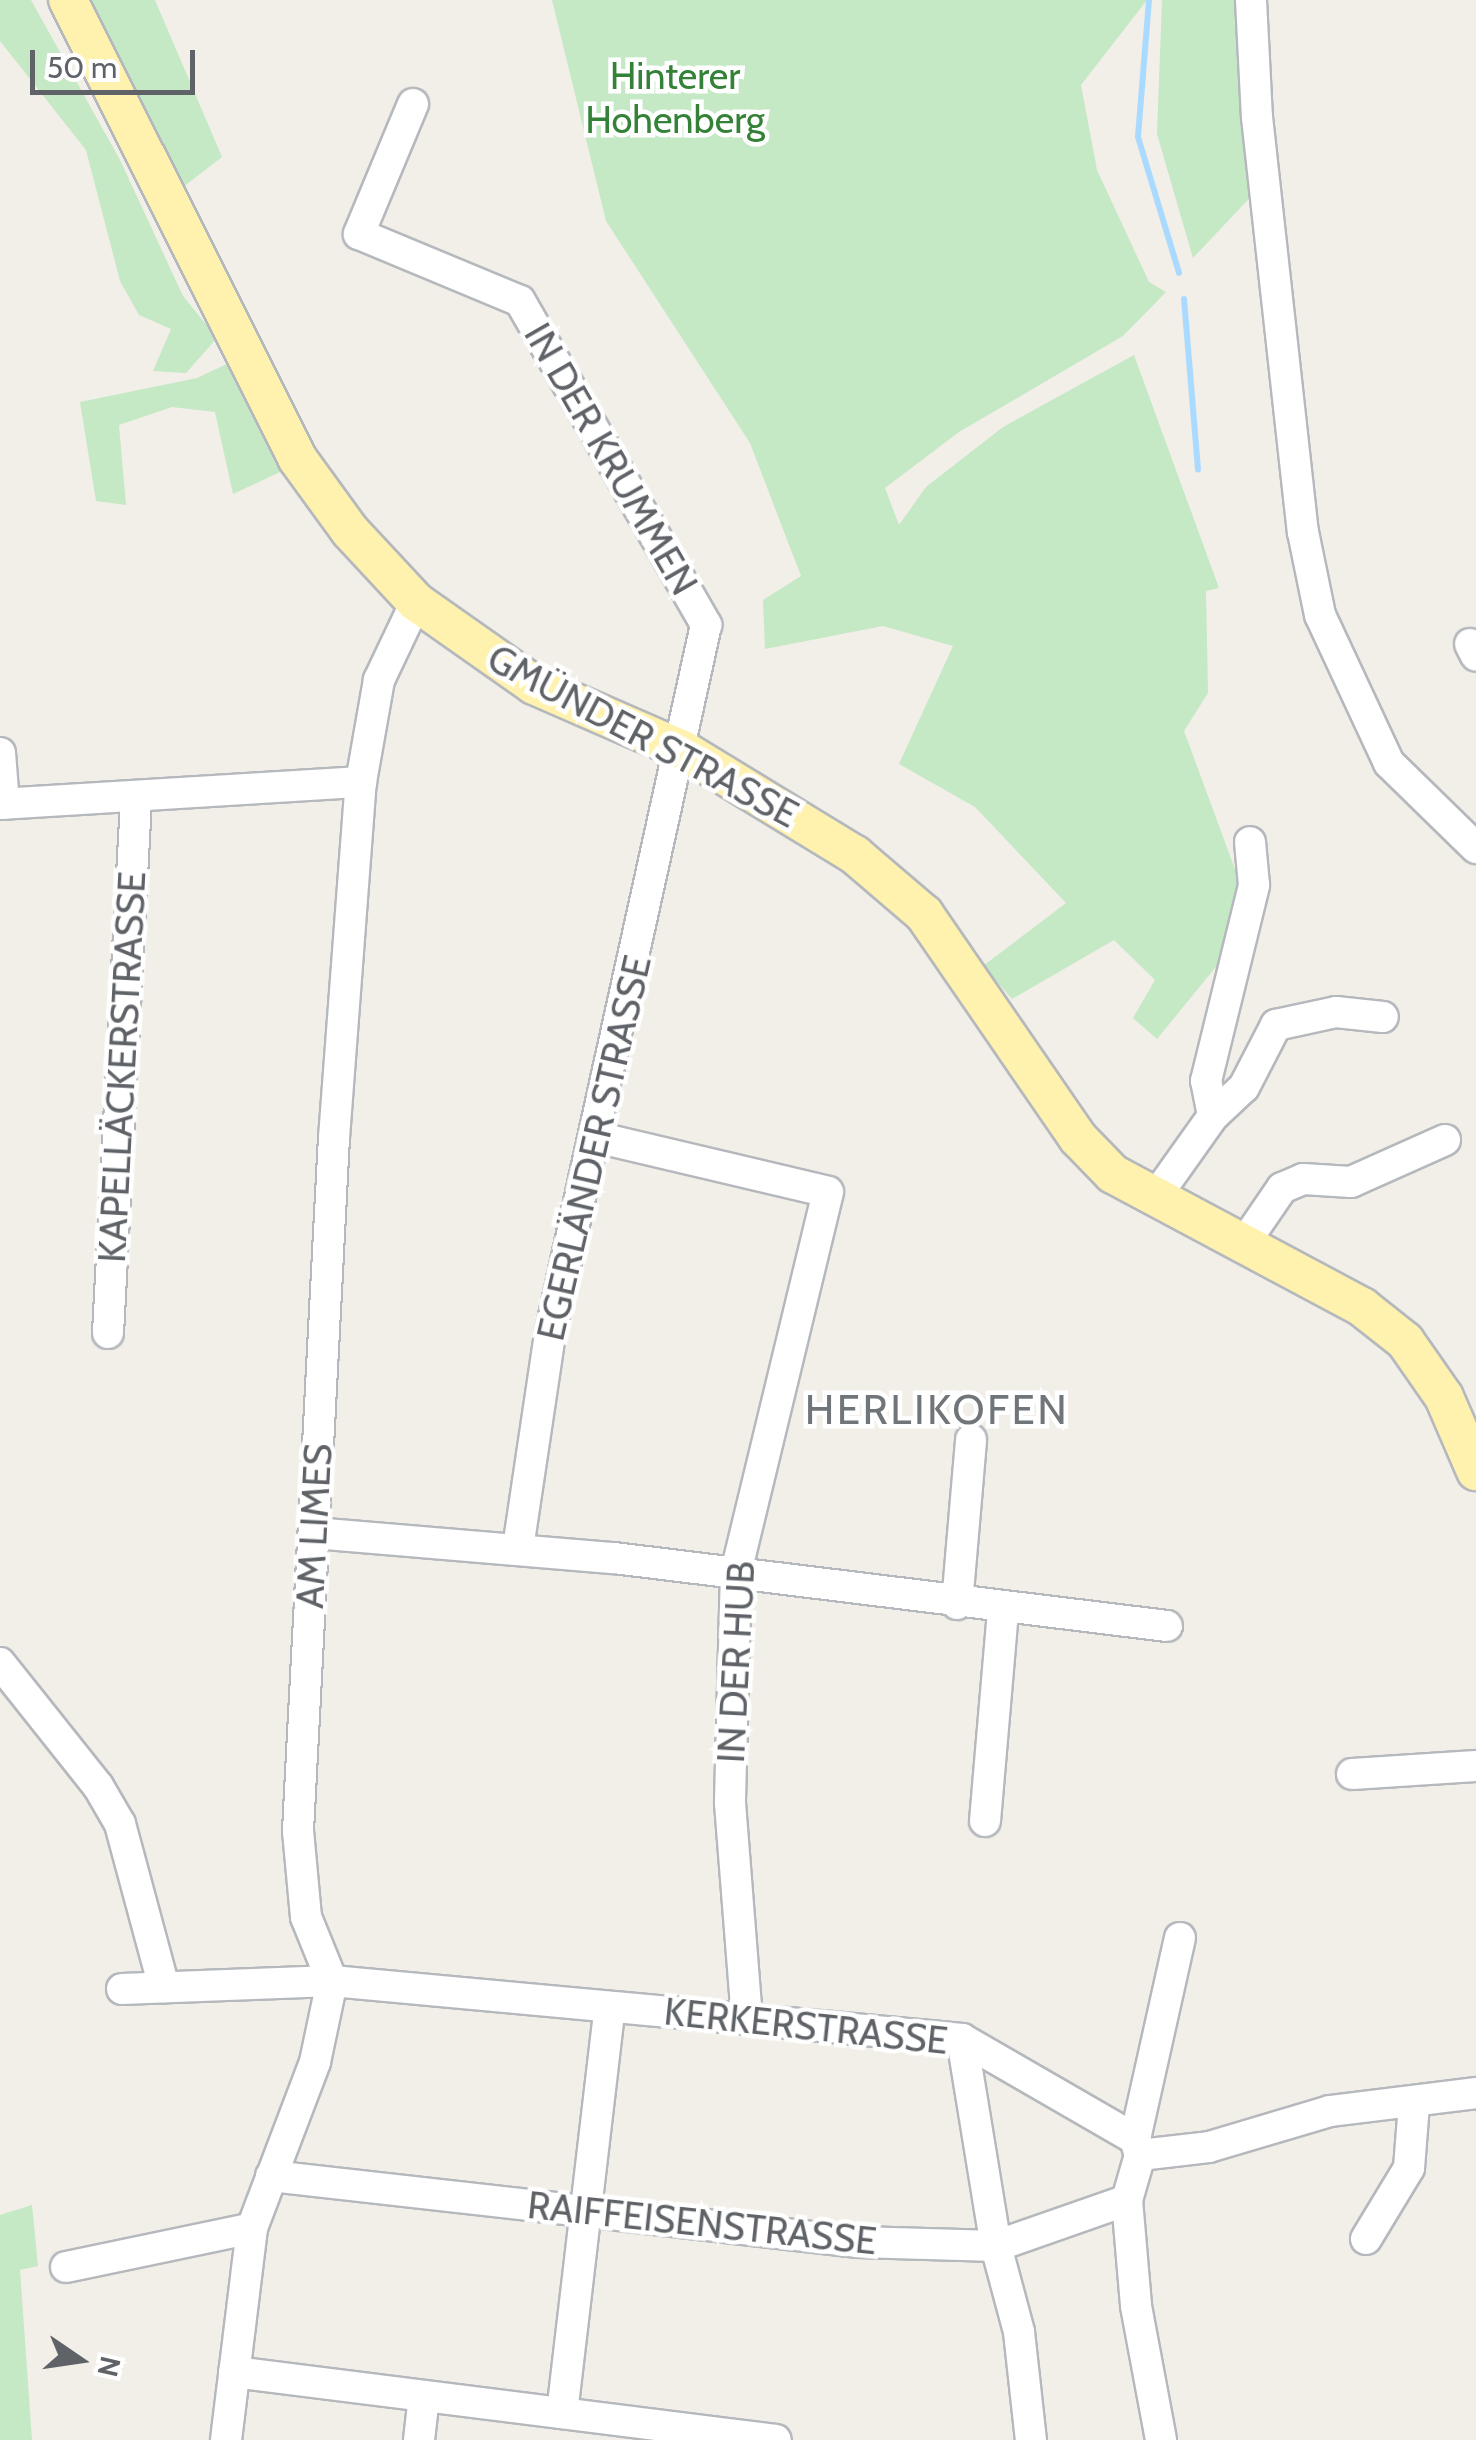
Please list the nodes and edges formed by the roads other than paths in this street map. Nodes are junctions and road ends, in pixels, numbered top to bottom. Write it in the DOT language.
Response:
graph roads {
  1 [pos="68,0"];
  2 [pos="1251,0"];
  3 [pos="413,104"];
  4 [pos="416,602"];
  5 [pos="682,750"];
  6 [pos="0,752"];
  7 [pos="362,782"];
  8 [pos="136,800"];
  9 [pos="2,804"];
  10 [pos="1250,842"];
  11 [pos="1476,848"];
  12 [pos="1383,1016"];
  13 [pos="1213,1116"];
  14 [pos="596,1137"];
  15 [pos="1446,1140"];
  16 [pos="1154,1199"];
  17 [pos="1242,1245"];
  18 [pos="108,1333"];
  19 [pos="971,1440"];
  20 [pos="1476,1471"];
  21 [pos="314,1533"];
  22 [pos="518,1548"];
  23 [pos="736,1571"];
  24 [pos="957,1604"];
  25 [pos="1003,1609"];
  26 [pos="1167,1626"];
  27 [pos="0,1662"];
  28 [pos="1476,1766"];
  29 [pos="1352,1774"];
  30 [pos="984,1822"];
  31 [pos="1180,1938"];
  32 [pos="332,1981"];
  33 [pos="122,1988"];
  34 [pos="164,1988"];
  35 [pos="610,2007"];
  36 [pos="747,2020"];
  37 [pos="962,2040"];
  38 [pos="1476,2093"];
  39 [pos="1414,2104"];
  40 [pos="1138,2147"];
  41 [pos="270,2176"];
  42 [pos="1127,2200"];
  43 [pos="586,2213"];
  44 [pos="252,2228"];
  45 [pos="1366,2239"];
  46 [pos="996,2246"];
  47 [pos="66,2267"];
  48 [pos="234,2372"];
  49 [pos="424,2396"];
  50 [pos="562,2413"];
  51 [pos="613,2430"];
  52 [pos="226,2440"];
  53 [pos="420,2440"];
  54 [pos="776,2440"];
  55 [pos="1031,2440"];
  56 [pos="1161,2440"];
  1 -- 4 [label="main road, GMÜNDER STRASSE"];
  2 -- 11 [label="street"];
  3 -- 5 [label="street, IN DER KRUMMEN"];
  4 -- 5 [label="main road, GMÜNDER STRASSE"];
  4 -- 7 [label="street, AM LIMES"];
  5 -- 14 [label="street, EGERLÄNDER STRASSE"];
  5 -- 16 [label="main road, GMÜNDER STRASSE"];
  6 -- 9 [label="street"];
  7 -- 8 [label="street"];
  7 -- 21 [label="street, AM LIMES"];
  8 -- 9 [label="street"];
  8 -- 18 [label="street, KAPELLÄCKERSTRASSE"];
  10 -- 13 [label="street"];
  12 -- 13 [label="street"];
  13 -- 16 [label="street"];
  14 -- 22 [label="street, EGERLÄNDER STRASSE"];
  14 -- 23 [label="street, IN DER HUB"];
  15 -- 17 [label="street"];
  16 -- 17 [label="main road, GMÜNDER STRASSE"];
  17 -- 20 [label="main road, GMÜNDER STRASSE"];
  19 -- 24 [label="street"];
  21 -- 22 [label="street"];
  21 -- 32 [label="street, AM LIMES"];
  22 -- 23 [label="street"];
  23 -- 24 [label="street"];
  23 -- 36 [label="street, IN DER HUB"];
  24 -- 25 [label="street"];
  25 -- 26 [label="street"];
  25 -- 30 [label="street"];
  27 -- 34 [label="street"];
  28 -- 29 [label="street"];
  31 -- 40 [label="street"];
  32 -- 34 [label="street, KERKERSTRASSE"];
  32 -- 35 [label="street, KERKERSTRASSE"];
  32 -- 41 [label="street"];
  33 -- 34 [label="street, KERKERSTRASSE"];
  35 -- 36 [label="street, KERKERSTRASSE"];
  35 -- 43 [label="street"];
  36 -- 37 [label="street, KERKERSTRASSE"];
  37 -- 40 [label="street, KERKERSTRASSE"];
  37 -- 46 [label="street"];
  38 -- 39 [label="street"];
  39 -- 40 [label="street"];
  39 -- 45 [label="street"];
  40 -- 42 [label="street"];
  41 -- 43 [label="street, RAIFFEISENSTRASSE"];
  41 -- 44 [label="street"];
  42 -- 46 [label="street, RAIFFEISENSTRASSE"];
  42 -- 56 [label="street"];
  43 -- 46 [label="street, RAIFFEISENSTRASSE"];
  43 -- 50 [label="street"];
  44 -- 47 [label="street"];
  44 -- 48 [label="street"];
  46 -- 55 [label="street"];
  48 -- 49 [label="street"];
  48 -- 52 [label="street"];
  49 -- 50 [label="street"];
  49 -- 53 [label="street"];
  50 -- 51 [label="street"];
  51 -- 54 [label="street"];
}
